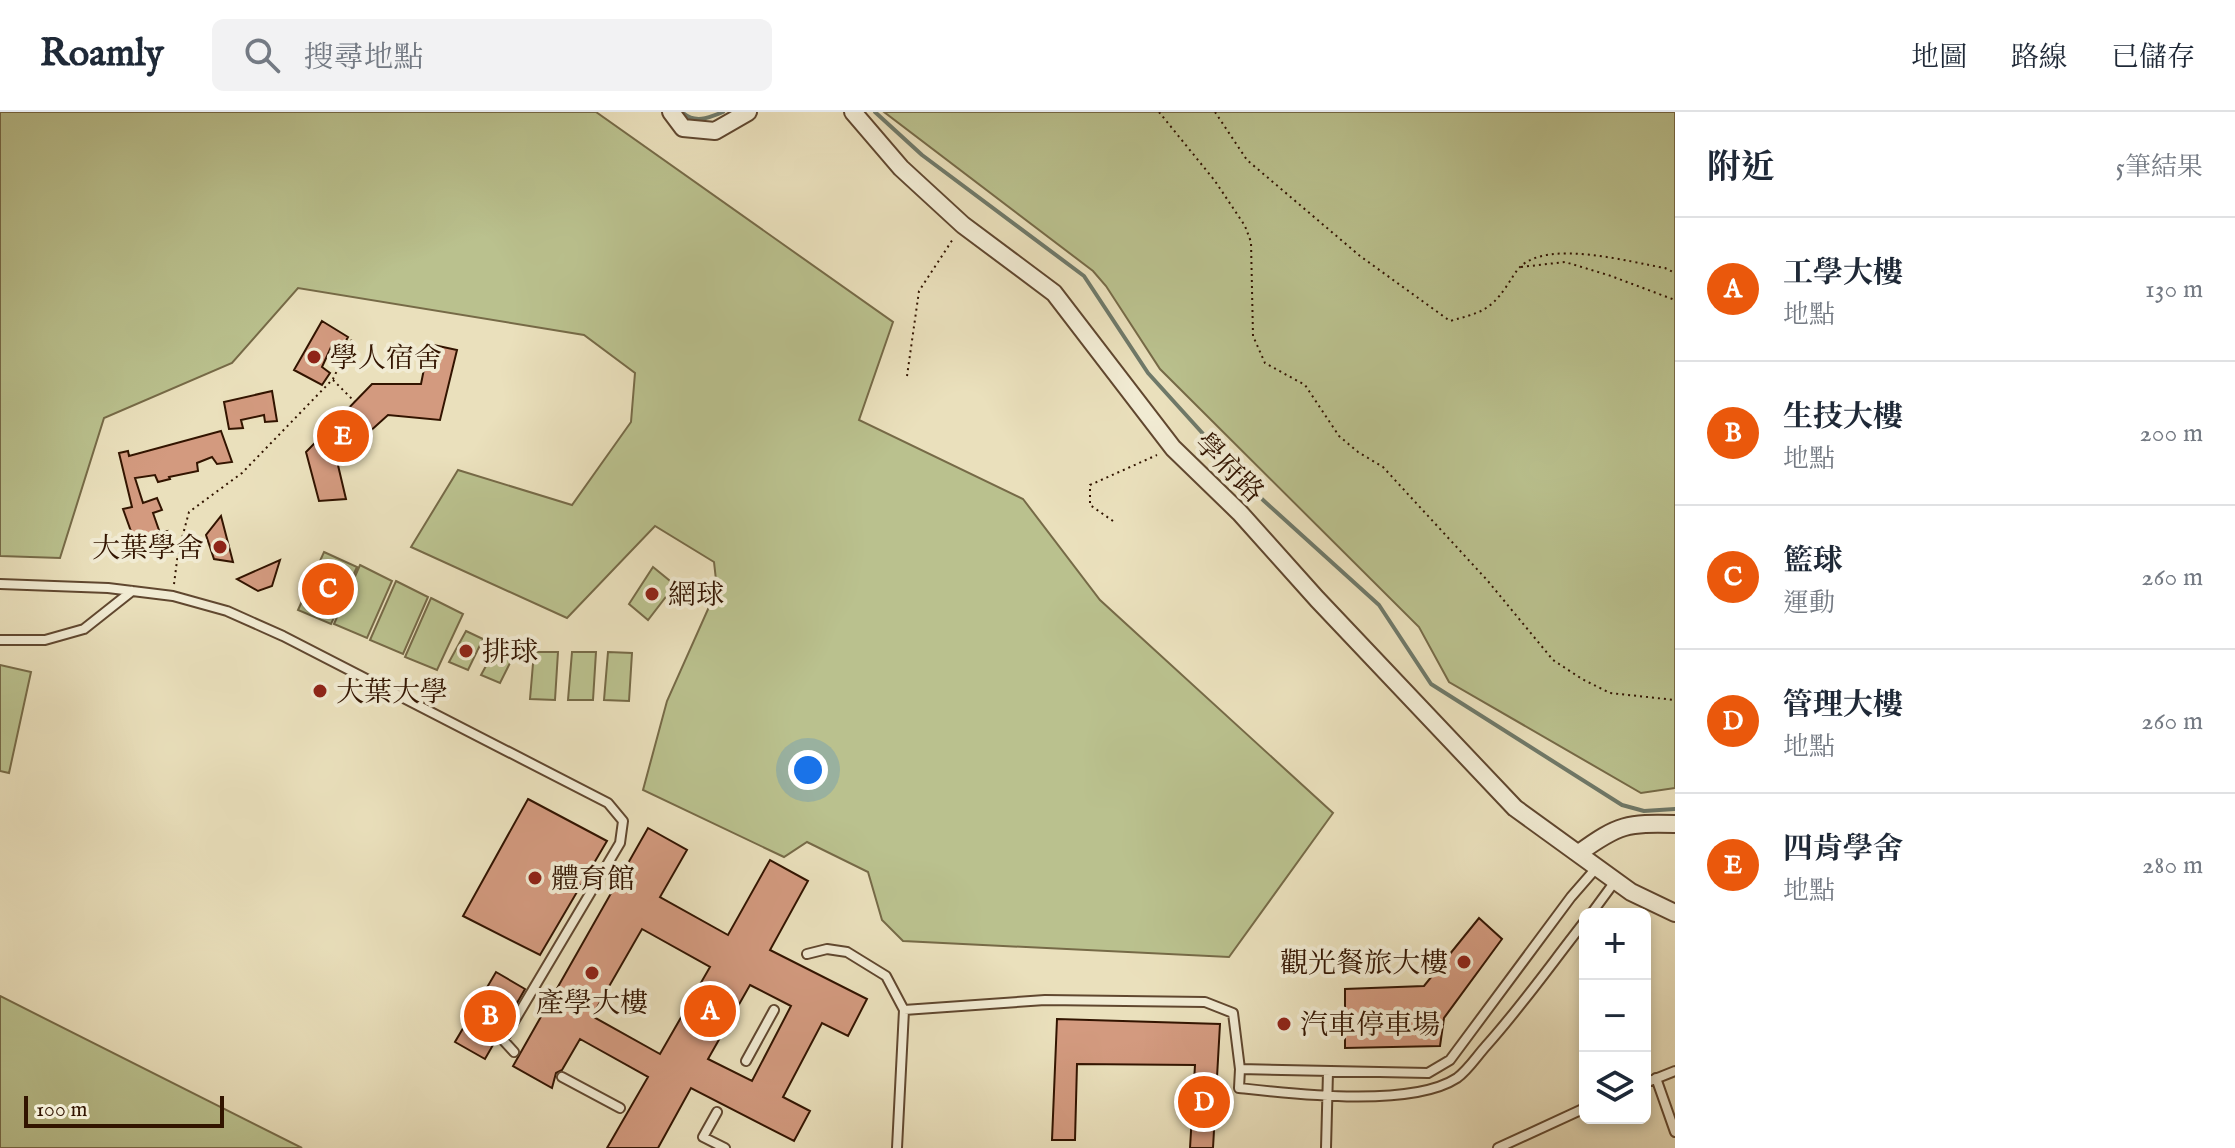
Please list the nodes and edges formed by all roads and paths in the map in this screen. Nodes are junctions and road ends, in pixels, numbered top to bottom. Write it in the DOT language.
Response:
graph roads {
  1 [pos="671,112"];
  2 [pos="748,112"];
  3 [pos="853,112"];
  4 [pos="1159,112"];
  5 [pos="1215,112"];
  6 [pos="963,225"];
  7 [pos="1520,267"];
  8 [pos="1675,273"];
  9 [pos="1675,300"];
  10 [pos="352,339"];
  11 [pos="907,376"];
  12 [pos="333,379"];
  13 [pos="355,402"];
  14 [pos="1173,448"];
  15 [pos="1113,521"];
  16 [pos="0,584"];
  17 [pos="132,591"];
  18 [pos="173,596"];
  19 [pos="0,640"];
  20 [pos="1675,700"];
  21 [pos="1675,824"];
  22 [pos="1675,835"];
  23 [pos="1589,860"];
  24 [pos="1616,880"];
  25 [pos="1595,908"];
  26 [pos="1675,913"];
  27 [pos="1579,929"];
  28 [pos="807,954"];
  29 [pos="774,1010"];
  30 [pos="904,1010"];
  31 [pos="514,1052"];
  32 [pos="746,1061"];
  33 [pos="1240,1069"];
  34 [pos="1675,1071"];
  35 [pos="1328,1072"];
  36 [pos="562,1077"];
  37 [pos="1656,1078"];
  38 [pos="1651,1080"];
  39 [pos="1327,1094"];
  40 [pos="620,1108"];
  41 [pos="1579,1111"];
  42 [pos="717,1112"];
  43 [pos="1675,1132"];
  44 [pos="717,1145"];
  45 [pos="725,1148"];
  46 [pos="897,1148"];
  47 [pos="1326,1148"];
  48 [pos="1498,1148"];
  1 -- 2 [label="street"];
  3 -- 6 [label="street, 學府路"];
  4 -- 20 [label="path"];
  5 -- 7 [label="path"];
  6 -- 11 [label="path"];
  6 -- 14 [label="street, 學府路"];
  7 -- 8 [label="path"];
  7 -- 9 [label="path"];
  10 -- 12 [label="path"];
  12 -- 13 [label="path"];
  12 -- 18 [label="path"];
  14 -- 15 [label="path"];
  14 -- 23 [label="street, 學府路"];
  16 -- 17 [label="lane"];
  17 -- 18 [label="lane"];
  17 -- 19 [label="lane"];
  18 -- 31 [label="lane"];
  21 -- 23 [label="street"];
  22 -- 23 [label="street"];
  23 -- 24 [label="street, 學府路"];
  23 -- 35 [label="lane"];
  24 -- 25 [label="lane"];
  24 -- 26 [label="street, 學府路"];
  27 -- 39 [label="lane"];
  28 -- 30 [label="lane"];
  29 -- 32 [label="lane"];
  30 -- 33 [label="lane"];
  30 -- 46 [label="lane"];
  33 -- 35 [label="lane"];
  33 -- 39 [label="lane"];
  34 -- 37 [label="lane"];
  35 -- 39 [label="lane"];
  36 -- 40 [label="lane"];
  37 -- 38 [label="lane"];
  37 -- 43 [label="lane"];
  39 -- 47 [label="lane"];
  41 -- 48 [label="lane"];
  42 -- 44 [label="lane"];
  44 -- 45 [label="lane"];
}
